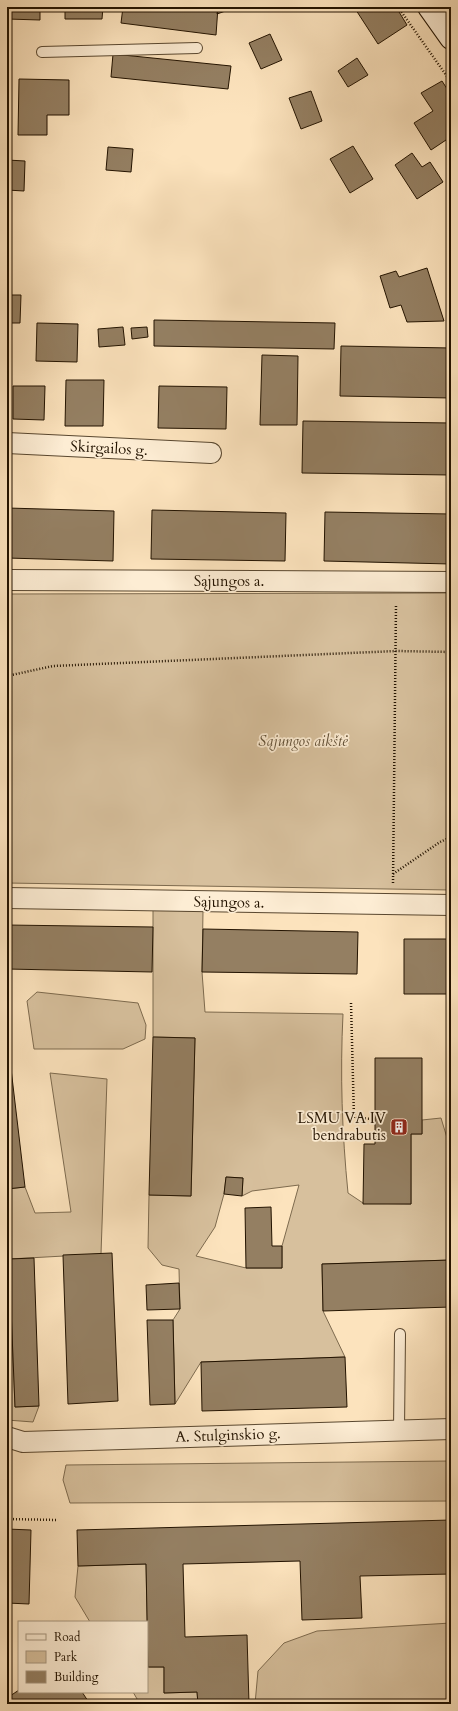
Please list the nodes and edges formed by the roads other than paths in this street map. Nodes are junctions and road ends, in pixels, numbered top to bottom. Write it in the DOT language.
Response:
graph roads {
  1 [pos="429,7"];
  2 [pos="451,38"];
  3 [pos="198,48"];
  4 [pos="42,52"];
  5 [pos="7,443"];
  6 [pos="210,453"];
  7 [pos="7,580"];
  8 [pos="451,582"];
  9 [pos="7,898"];
  10 [pos="451,905"];
  11 [pos="400,1334"];
  12 [pos="451,1429"];
  13 [pos="399,1430"];
  14 [pos="7,1437"];
  1 -- 2 [label="street"];
  3 -- 4 [label="lane"];
  5 -- 6 [label="street, Skirgailos g."];
  7 -- 8 [label="street, Sąjungos a."];
  9 -- 10 [label="street, Sąjungos a."];
  11 -- 13 [label="lane"];
  12 -- 13 [label="street, A. Stulginskio g."];
  13 -- 14 [label="street, A. Stulginskio g."];
}
